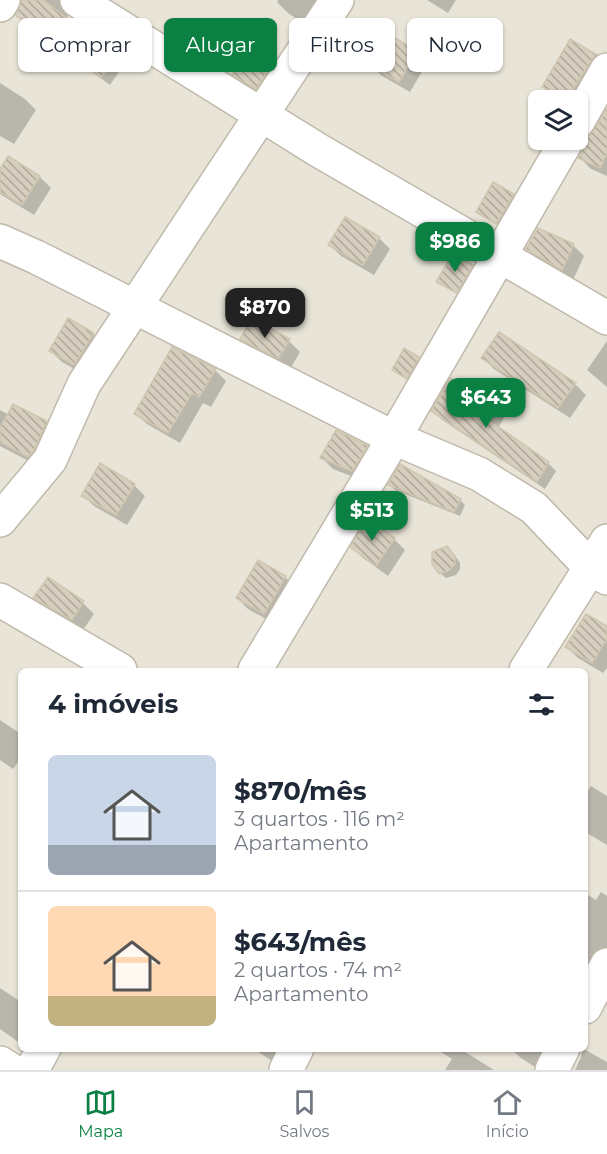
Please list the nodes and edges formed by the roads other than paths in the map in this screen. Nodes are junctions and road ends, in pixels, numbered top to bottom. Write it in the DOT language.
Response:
graph roads {
  1 [pos="3,0"];
  2 [pos="337,0"];
  3 [pos="85,2"];
  4 [pos="0,5"];
  5 [pos="607,70"];
  6 [pos="588,103"];
  7 [pos="262,114"];
  8 [pos="561,150"];
  9 [pos="0,241"];
  10 [pos="500,255"];
  11 [pos="136,309"];
  12 [pos="607,318"];
  13 [pos="394,438"];
  14 [pos="0,520"];
  15 [pos="602,562"];
  16 [pos="0,600"];
  17 [pos="117,668"];
  18 [pos="256,668"];
  19 [pos="527,668"];
  20 [pos="607,966"];
  21 [pos="588,1001"];
  22 [pos="42,1052"];
  23 [pos="295,1052"];
  24 [pos="561,1052"];
  25 [pos="0,1063"];
  26 [pos="11,1070"];
  27 [pos="32,1070"];
  28 [pos="286,1070"];
  29 [pos="552,1070"];
  1 -- 4 [label="street"];
  2 -- 7 [label="street"];
  3 -- 7 [label="street"];
  5 -- 6 [label="street"];
  7 -- 10 [label="street"];
  7 -- 11 [label="street"];
  8 -- 10 [label="street"];
  9 -- 11 [label="street"];
  10 -- 12 [label="street"];
  10 -- 13 [label="street"];
  11 -- 13 [label="street"];
  11 -- 14 [label="street"];
  13 -- 15 [label="street"];
  13 -- 18 [label="street"];
  15 -- 19 [label="street"];
  16 -- 17 [label="street"];
  20 -- 21 [label="street"];
  22 -- 27 [label="street"];
  23 -- 28 [label="street"];
  24 -- 29 [label="street"];
  25 -- 26 [label="street"];
}
